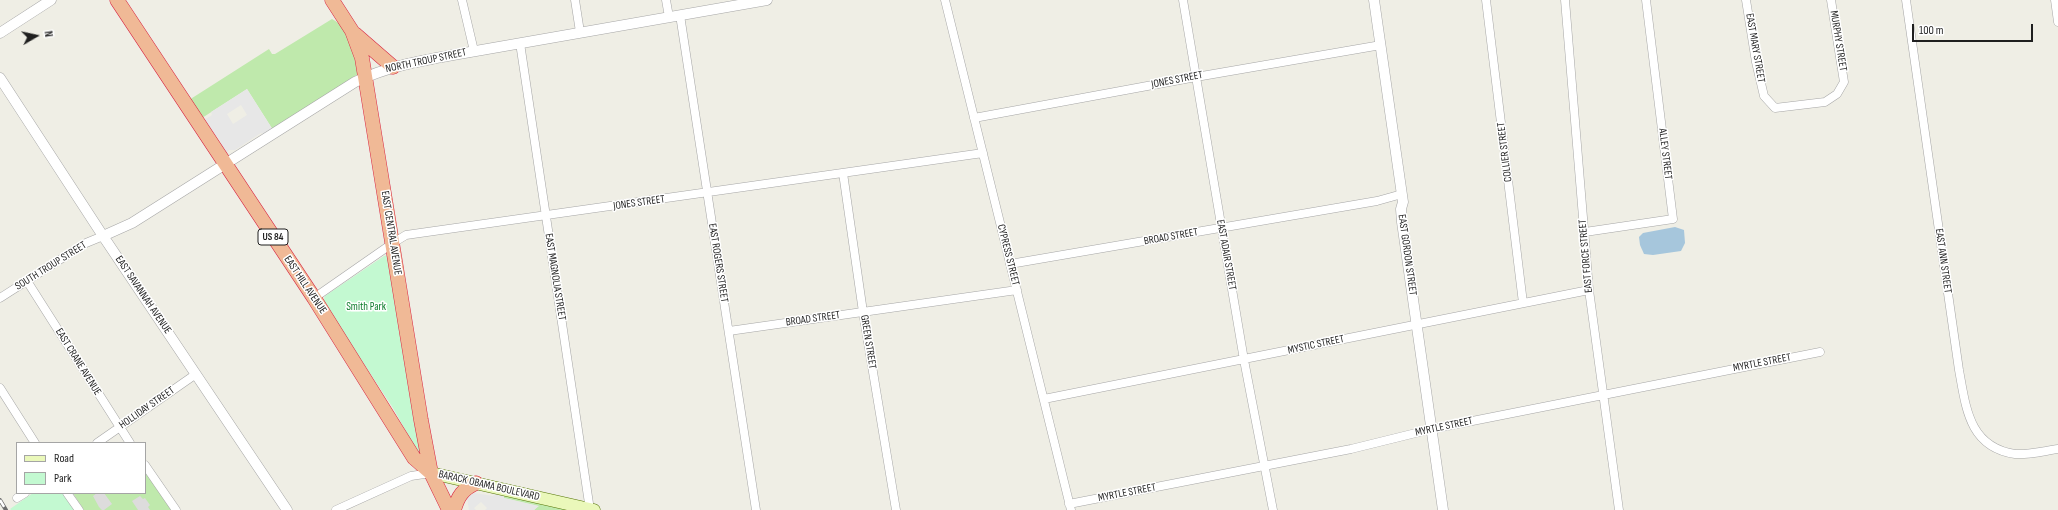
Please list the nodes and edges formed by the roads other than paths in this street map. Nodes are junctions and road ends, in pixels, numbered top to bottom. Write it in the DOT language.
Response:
graph roads {
  1 [pos="51,0"];
  2 [pos="117,0"];
  3 [pos="332,0"];
  4 [pos="462,0"];
  5 [pos="575,0"];
  6 [pos="666,0"];
  7 [pos="767,0"];
  8 [pos="945,0"];
  9 [pos="1183,0"];
  10 [pos="1374,0"];
  11 [pos="1486,0"];
  12 [pos="1565,0"];
  13 [pos="1646,0"];
  14 [pos="1746,0"];
  15 [pos="1831,0"];
  16 [pos="1906,0"];
  17 [pos="2055,0"];
  18 [pos="680,15"];
  19 [pos="669,17"];
  20 [pos="2058,22"];
  21 [pos="352,31"];
  22 [pos="580,32"];
  23 [pos="0,33"];
  24 [pos="520,43"];
  25 [pos="1381,45"];
  26 [pos="474,51"];
  27 [pos="393,68"];
  28 [pos="1196,76"];
  29 [pos="366,77"];
  30 [pos="0,78"];
  31 [pos="1844,82"];
  32 [pos="974,118"];
  33 [pos="983,153"];
  34 [pos="226,166"];
  35 [pos="843,173"];
  36 [pos="707,193"];
  37 [pos="1402,194"];
  38 [pos="545,215"];
  39 [pos="1222,229"];
  40 [pos="1585,232"];
  41 [pos="103,236"];
  42 [pos="393,243"];
  43 [pos="1010,264"];
  44 [pos="27,281"];
  45 [pos="1017,290"];
  46 [pos="1589,290"];
  47 [pos="0,298"];
  48 [pos="314,298"];
  49 [pos="1523,303"];
  50 [pos="863,312"];
  51 [pos="1417,324"];
  52 [pos="728,331"];
  53 [pos="1820,352"];
  54 [pos="1244,360"];
  55 [pos="196,374"];
  56 [pos="0,388"];
  57 [pos="1604,395"];
  58 [pos="1044,399"];
  59 [pos="119,428"];
  60 [pos="1432,429"];
  61 [pos="34,442"];
  62 [pos="99,442"];
  63 [pos="129,442"];
  64 [pos="2058,449"];
  65 [pos="146,466"];
  66 [pos="1265,466"];
  67 [pos="431,473"];
  68 [pos="476,483"];
  69 [pos="23,494"];
  70 [pos="68,494"];
  71 [pos="17,498"];
  72 [pos="1070,507"];
  73 [pos="79,510"];
  74 [pos="176,510"];
  75 [pos="287,510"];
  76 [pos="336,510"];
  77 [pos="450,510"];
  78 [pos="454,510"];
  79 [pos="591,510"];
  80 [pos="756,510"];
  81 [pos="896,510"];
  82 [pos="1273,510"];
  83 [pos="1443,510"];
  84 [pos="1619,510"];
  1 -- 23 [label="street"];
  2 -- 34 [label="highway, EAST HILL AVENUE / US 84"];
  3 -- 21 [label="highway, EAST CENTRAL AVENUE / US 84"];
  4 -- 26 [label="street"];
  5 -- 22 [label="street"];
  6 -- 19 [label="street"];
  7 -- 18 [label="street, NORTH TROUP STREET"];
  8 -- 32 [label="street, CYPRESS STREET"];
  9 -- 28 [label="street, EAST ADAIR STREET"];
  10 -- 25 [label="street, EAST GORDON STREET"];
  11 -- 49 [label="street, COLLIER STREET"];
  12 -- 40 [label="street, EAST FORCE STREET"];
  13 -- 40 [label="street, ALLEY STREET"];
  14 -- 31 [label="street, EAST MARY STREET"];
  15 -- 31 [label="street, MURPHY STREET"];
  16 -- 64 [label="street, EAST ANN STREET"];
  17 -- 20 [label="street"];
  18 -- 19 [label="street, NORTH TROUP STREET"];
  18 -- 36 [label="street, EAST ROGERS STREET"];
  19 -- 22 [label="street, NORTH TROUP STREET"];
  21 -- 27 [label="highway"];
  21 -- 29 [label="highway, EAST CENTRAL AVENUE / US 84"];
  22 -- 24 [label="street, NORTH TROUP STREET"];
  24 -- 26 [label="street, NORTH TROUP STREET"];
  24 -- 38 [label="street, EAST MAGNOLIA STREET"];
  25 -- 28 [label="street, JONES STREET"];
  25 -- 37 [label="street, EAST GORDON STREET"];
  26 -- 27 [label="street, NORTH TROUP STREET"];
  27 -- 29 [label="street, NORTH TROUP STREET"];
  28 -- 32 [label="street, JONES STREET"];
  28 -- 39 [label="street, EAST ADAIR STREET"];
  29 -- 34 [label="street, NORTH TROUP STREET"];
  29 -- 42 [label="highway, EAST CENTRAL AVENUE / US 84"];
  30 -- 41 [label="street, EAST SAVANNAH AVENUE"];
  32 -- 33 [label="street, CYPRESS STREET"];
  33 -- 35 [label="street, JONES STREET"];
  33 -- 43 [label="street, CYPRESS STREET"];
  34 -- 41 [label="street, NORTH TROUP STREET"];
  34 -- 48 [label="highway, EAST HILL AVENUE / US 84"];
  35 -- 36 [label="street, JONES STREET"];
  35 -- 50 [label="street, GREEN STREET"];
  36 -- 38 [label="street, JONES STREET"];
  36 -- 52 [label="street, EAST ROGERS STREET"];
  37 -- 39 [label="street, BROAD STREET"];
  37 -- 51 [label="street, EAST GORDON STREET"];
  38 -- 42 [label="street, JONES STREET"];
  38 -- 79 [label="street, EAST MAGNOLIA STREET"];
  39 -- 43 [label="street, BROAD STREET"];
  39 -- 54 [label="street, EAST ADAIR STREET"];
  40 -- 46 [label="street, EAST FORCE STREET"];
  41 -- 44 [label="street, SOUTH TROUP STREET"];
  41 -- 55 [label="street, EAST SAVANNAH AVENUE"];
  42 -- 48 [label="street, JONES STREET"];
  42 -- 67 [label="highway, EAST CENTRAL AVENUE / US 84"];
  43 -- 45 [label="street, CYPRESS STREET"];
  44 -- 47 [label="street, SOUTH TROUP STREET"];
  44 -- 59 [label="street, EAST CRANE AVENUE"];
  45 -- 50 [label="street, BROAD STREET"];
  45 -- 58 [label="street, CYPRESS STREET"];
  46 -- 49 [label="street, MYSTIC STREET"];
  46 -- 57 [label="street, EAST FORCE STREET"];
  48 -- 67 [label="highway, EAST HILL AVENUE / US 84"];
  49 -- 51 [label="street, MYSTIC STREET"];
  50 -- 52 [label="street, BROAD STREET"];
  50 -- 81 [label="street, GREEN STREET"];
  51 -- 54 [label="street, MYSTIC STREET"];
  51 -- 60 [label="street, EAST GORDON STREET"];
  52 -- 80 [label="street, EAST ROGERS STREET"];
  53 -- 57 [label="street, MYRTLE STREET"];
  54 -- 58 [label="street, MYSTIC STREET"];
  54 -- 66 [label="street, EAST ADAIR STREET"];
  55 -- 59 [label="street, HOLLIDAY STREET"];
  55 -- 75 [label="street, EAST SAVANNAH AVENUE"];
  56 -- 61 [label="street"];
  57 -- 60 [label="street, MYRTLE STREET"];
  57 -- 84 [label="street, EAST FORCE STREET"];
  58 -- 72 [label="street, CYPRESS STREET"];
  59 -- 62 [label="street, HOLLIDAY STREET"];
  59 -- 63 [label="street, EAST CRANE AVENUE"];
  60 -- 66 [label="street, MYRTLE STREET"];
  60 -- 83 [label="street, EAST GORDON STREET"];
  65 -- 74 [label="street"];
  66 -- 72 [label="street, MYRTLE STREET"];
  66 -- 82 [label="street, EAST ADAIR STREET"];
  67 -- 68 [label="main road, BARACK OBAMA BOULEVARD"];
  67 -- 76 [label="street"];
  67 -- 77 [label="highway, EAST HILL AVENUE / US 84"];
  68 -- 78 [label="highway"];
  68 -- 79 [label="main road, BARACK OBAMA BOULEVARD"];
  69 -- 71 [label="street"];
  70 -- 73 [label="street"];
}
